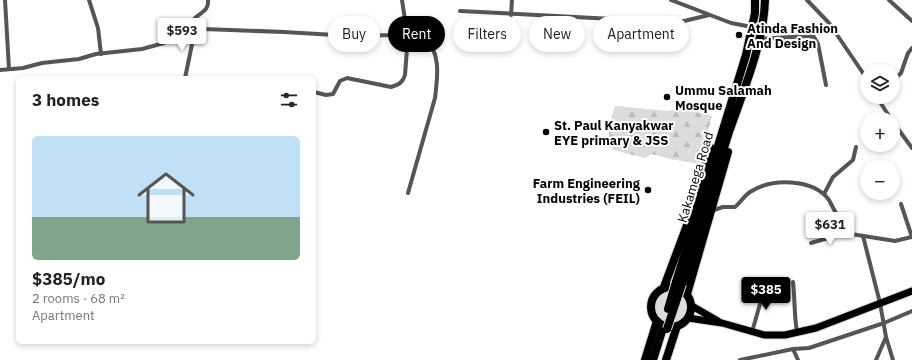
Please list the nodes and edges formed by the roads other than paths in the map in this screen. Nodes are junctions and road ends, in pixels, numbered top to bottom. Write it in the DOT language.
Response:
graph roads {
  1 [pos="5,0"];
  2 [pos="89,0"];
  3 [pos="208,0"];
  4 [pos="402,0"];
  5 [pos="512,0"];
  6 [pos="671,0"];
  7 [pos="755,0"];
  8 [pos="765,0"];
  9 [pos="807,0"];
  10 [pos="889,0"];
  11 [pos="460,11"];
  12 [pos="511,15"];
  13 [pos="709,15"];
  14 [pos="405,16"];
  15 [pos="912,21"];
  16 [pos="752,28"];
  17 [pos="195,30"];
  18 [pos="189,31"];
  19 [pos="388,35"];
  20 [pos="760,40"];
  21 [pos="912,48"];
  22 [pos="407,52"];
  23 [pos="434,52"];
  24 [pos="908,53"];
  25 [pos="101,54"];
  26 [pos="912,57"];
  27 [pos="9,69"];
  28 [pos="860,69"];
  29 [pos="0,70"];
  30 [pos="900,73"];
  31 [pos="185,76"];
  32 [pos="826,85"];
  33 [pos="316,92"];
  34 [pos="900,132"];
  35 [pos="724,135"];
  36 [pos="856,147"];
  37 [pos="912,148"];
  38 [pos="408,193"];
  39 [pos="824,194"];
  40 [pos="902,204"];
  41 [pos="711,212"];
  42 [pos="845,233"];
  43 [pos="863,236"];
  44 [pos="912,237"];
  45 [pos="811,243"];
  46 [pos="793,282"];
  47 [pos="762,286"];
  48 [pos="664,288"];
  49 [pos="912,291"];
  50 [pos="687,294"];
  51 [pos="880,303"];
  52 [pos="692,306"];
  53 [pos="912,311"];
  54 [pos="688,318"];
  55 [pos="657,321"];
  56 [pos="722,323"];
  57 [pos="884,323"];
  58 [pos="677,326"];
  59 [pos="752,332"];
  60 [pos="797,333"];
  61 [pos="886,337"];
  62 [pos="793,349"];
  63 [pos="645,360"];
  64 [pos="654,360"];
  65 [pos="658,360"];
  66 [pos="666,360"];
  67 [pos="740,360"];
  68 [pos="798,360"];
  69 [pos="876,360"];
  70 [pos="893,360"];
  1 -- 27 [label="street"];
  2 -- 25 [label="street"];
  3 -- 18 [label="street"];
  4 -- 14 [label="street"];
  5 -- 12 [label="street"];
  6 -- 13 [label="street"];
  7 -- 16 [label="highway, Kakamega Road"];
  8 -- 20 [label="highway"];
  9 -- 28 [label="street"];
  10 -- 15 [label="street"];
  11 -- 12 [label="street"];
  12 -- 13 [label="street"];
  13 -- 16 [label="street"];
  16 -- 35 [label="highway, Kakamega Road"];
  17 -- 18 [label="street"];
  17 -- 19 [label="street"];
  17 -- 31 [label="street"];
  18 -- 25 [label="street"];
  20 -- 32 [label="street"];
  20 -- 35 [label="highway"];
  21 -- 24 [label="street"];
  22 -- 33 [label="street"];
  23 -- 38 [label="street"];
  24 -- 26 [label="street"];
  24 -- 30 [label="street"];
  25 -- 27 [label="street"];
  27 -- 29 [label="street"];
  34 -- 37 [label="street"];
  35 -- 41 [label="highway"];
  35 -- 48 [label="highway"];
  35 -- 64 [label="highway, Kakamega Road, bridge"];
  35 -- 65 [label="highway, bridge"];
  36 -- 39 [label="street"];
  39 -- 41 [label="street"];
  39 -- 42 [label="street"];
  40 -- 44 [label="street"];
  41 -- 50 [label="highway"];
  42 -- 43 [label="street"];
  42 -- 45 [label="street"];
  43 -- 44 [label="street"];
  43 -- 51 [label="street"];
  46 -- 60 [label="street"];
  47 -- 59 [label="street"];
  48 -- 50 [label="highway"];
  48 -- 55 [label="highway"];
  49 -- 51 [label="main road"];
  50 -- 52 [label="highway"];
  51 -- 57 [label="street"];
  51 -- 60 [label="main road"];
  52 -- 54 [label="highway"];
  52 -- 56 [label="main road"];
  53 -- 57 [label="street"];
  54 -- 56 [label="main road"];
  54 -- 58 [label="highway"];
  55 -- 58 [label="highway"];
  55 -- 63 [label="highway"];
  56 -- 59 [label="main road"];
  57 -- 61 [label="street"];
  57 -- 62 [label="street"];
  58 -- 66 [label="highway"];
  59 -- 60 [label="main road"];
  61 -- 69 [label="street"];
  61 -- 70 [label="street"];
  62 -- 67 [label="street"];
  62 -- 68 [label="street"];
}
